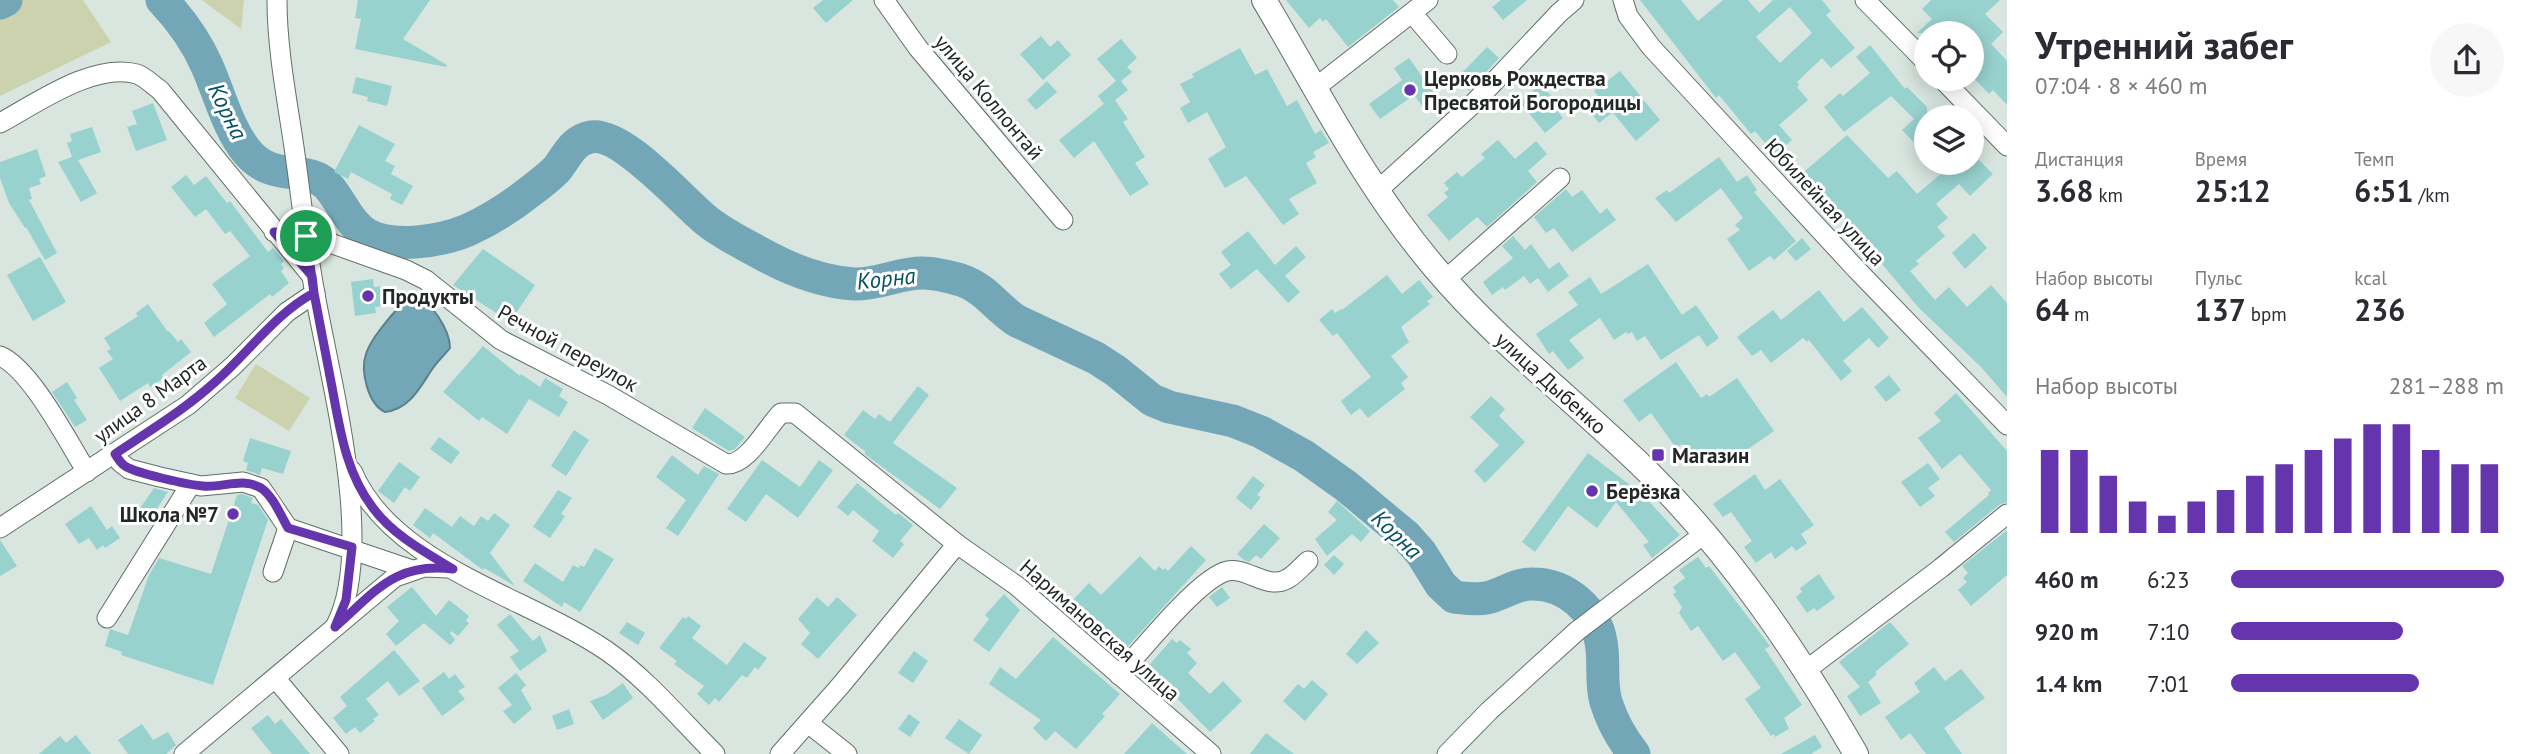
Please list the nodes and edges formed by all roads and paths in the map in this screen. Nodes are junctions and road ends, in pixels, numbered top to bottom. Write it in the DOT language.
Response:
graph roads {
  1 [pos="277,0"];
  2 [pos="884,0"];
  3 [pos="1264,0"];
  4 [pos="1428,0"];
  5 [pos="1574,0"];
  6 [pos="1623,0"];
  7 [pos="1866,0"];
  8 [pos="1412,13"];
  9 [pos="1914,50"];
  10 [pos="1447,54"];
  11 [pos="1315,88"];
  12 [pos="1954,91"];
  13 [pos="0,123"];
  14 [pos="2007,146"];
  15 [pos="1560,178"];
  16 [pos="1377,191"];
  17 [pos="1063,220"];
  18 [pos="274,232"];
  19 [pos="306,236"];
  20 [pos="1445,280"];
  21 [pos="313,284"];
  22 [pos="0,356"];
  23 [pos="795,413"];
  24 [pos="2007,425"];
  25 [pos="344,450"];
  26 [pos="115,454"];
  27 [pos="87,472"];
  28 [pos="191,484"];
  29 [pos="2007,514"];
  30 [pos="0,528"];
  31 [pos="288,528"];
  32 [pos="1704,534"];
  33 [pos="957,544"];
  34 [pos="352,547"];
  35 [pos="1308,561"];
  36 [pos="453,569"];
  37 [pos="412,570"];
  38 [pos="273,572"];
  39 [pos="107,618"];
  40 [pos="335,627"];
  41 [pos="1805,671"];
  42 [pos="1119,675"];
  43 [pos="275,680"];
  44 [pos="808,723"];
  45 [pos="786,748"];
  46 [pos="714,751"];
  47 [pos="184,754"];
  48 [pos="339,754"];
  49 [pos="770,754"];
  50 [pos="847,754"];
  51 [pos="1211,754"];
  52 [pos="1447,754"];
  53 [pos="1856,754"];
  1 -- 19 [label="street"];
  2 -- 17 [label="street, улица Коллонтай"];
  3 -- 11 [label="main road, улица Дыбенко"];
  4 -- 8 [label="street"];
  5 -- 16 [label="street"];
  6 -- 24 [label="street, Юбилейная улица"];
  7 -- 9 [label="street"];
  8 -- 10 [label="street"];
  8 -- 11 [label="street"];
  11 -- 16 [label="main road, улица Дыбенко"];
  12 -- 14 [label="street"];
  13 -- 18 [label="street"];
  15 -- 20 [label="street"];
  16 -- 20 [label="main road, улица Дыбенко"];
  18 -- 19 [label="street, Речной переулок"];
  18 -- 21 [label="street"];
  19 -- 21 [label="street"];
  19 -- 23 [label="street, Речной переулок"];
  20 -- 32 [label="main road, улица Дыбенко"];
  21 -- 25 [label="street"];
  21 -- 26 [label="street, улица 8 Марта"];
  22 -- 27 [label="street"];
  23 -- 33 [label="street, Наримановская улица"];
  25 -- 34 [label="street"];
  25 -- 36 [label="street"];
  26 -- 27 [label="street, улица 8 Марта"];
  26 -- 28 [label="street"];
  27 -- 30 [label="street, улица 8 Марта"];
  28 -- 31 [label="street"];
  28 -- 39 [label="street"];
  29 -- 41 [label="street"];
  31 -- 34 [label="street"];
  31 -- 38 [label="street"];
  32 -- 41 [label="main road, улица Дыбенко"];
  32 -- 52 [label="street"];
  33 -- 42 [label="street, Наримановская улица"];
  33 -- 44 [label="street"];
  34 -- 37 [label="street"];
  34 -- 40 [label="street"];
  35 -- 42 [label="street"];
  36 -- 37 [label="street"];
  36 -- 46 [label="street"];
  37 -- 40 [label="street"];
  40 -- 43 [label="street"];
  41 -- 53 [label="main road, улица Дыбенко"];
  42 -- 51 [label="street, Наримановская улица"];
  43 -- 47 [label="street"];
  43 -- 48 [label="street"];
  44 -- 45 [label="street"];
  44 -- 50 [label="street"];
  45 -- 49 [label="street"];
}
